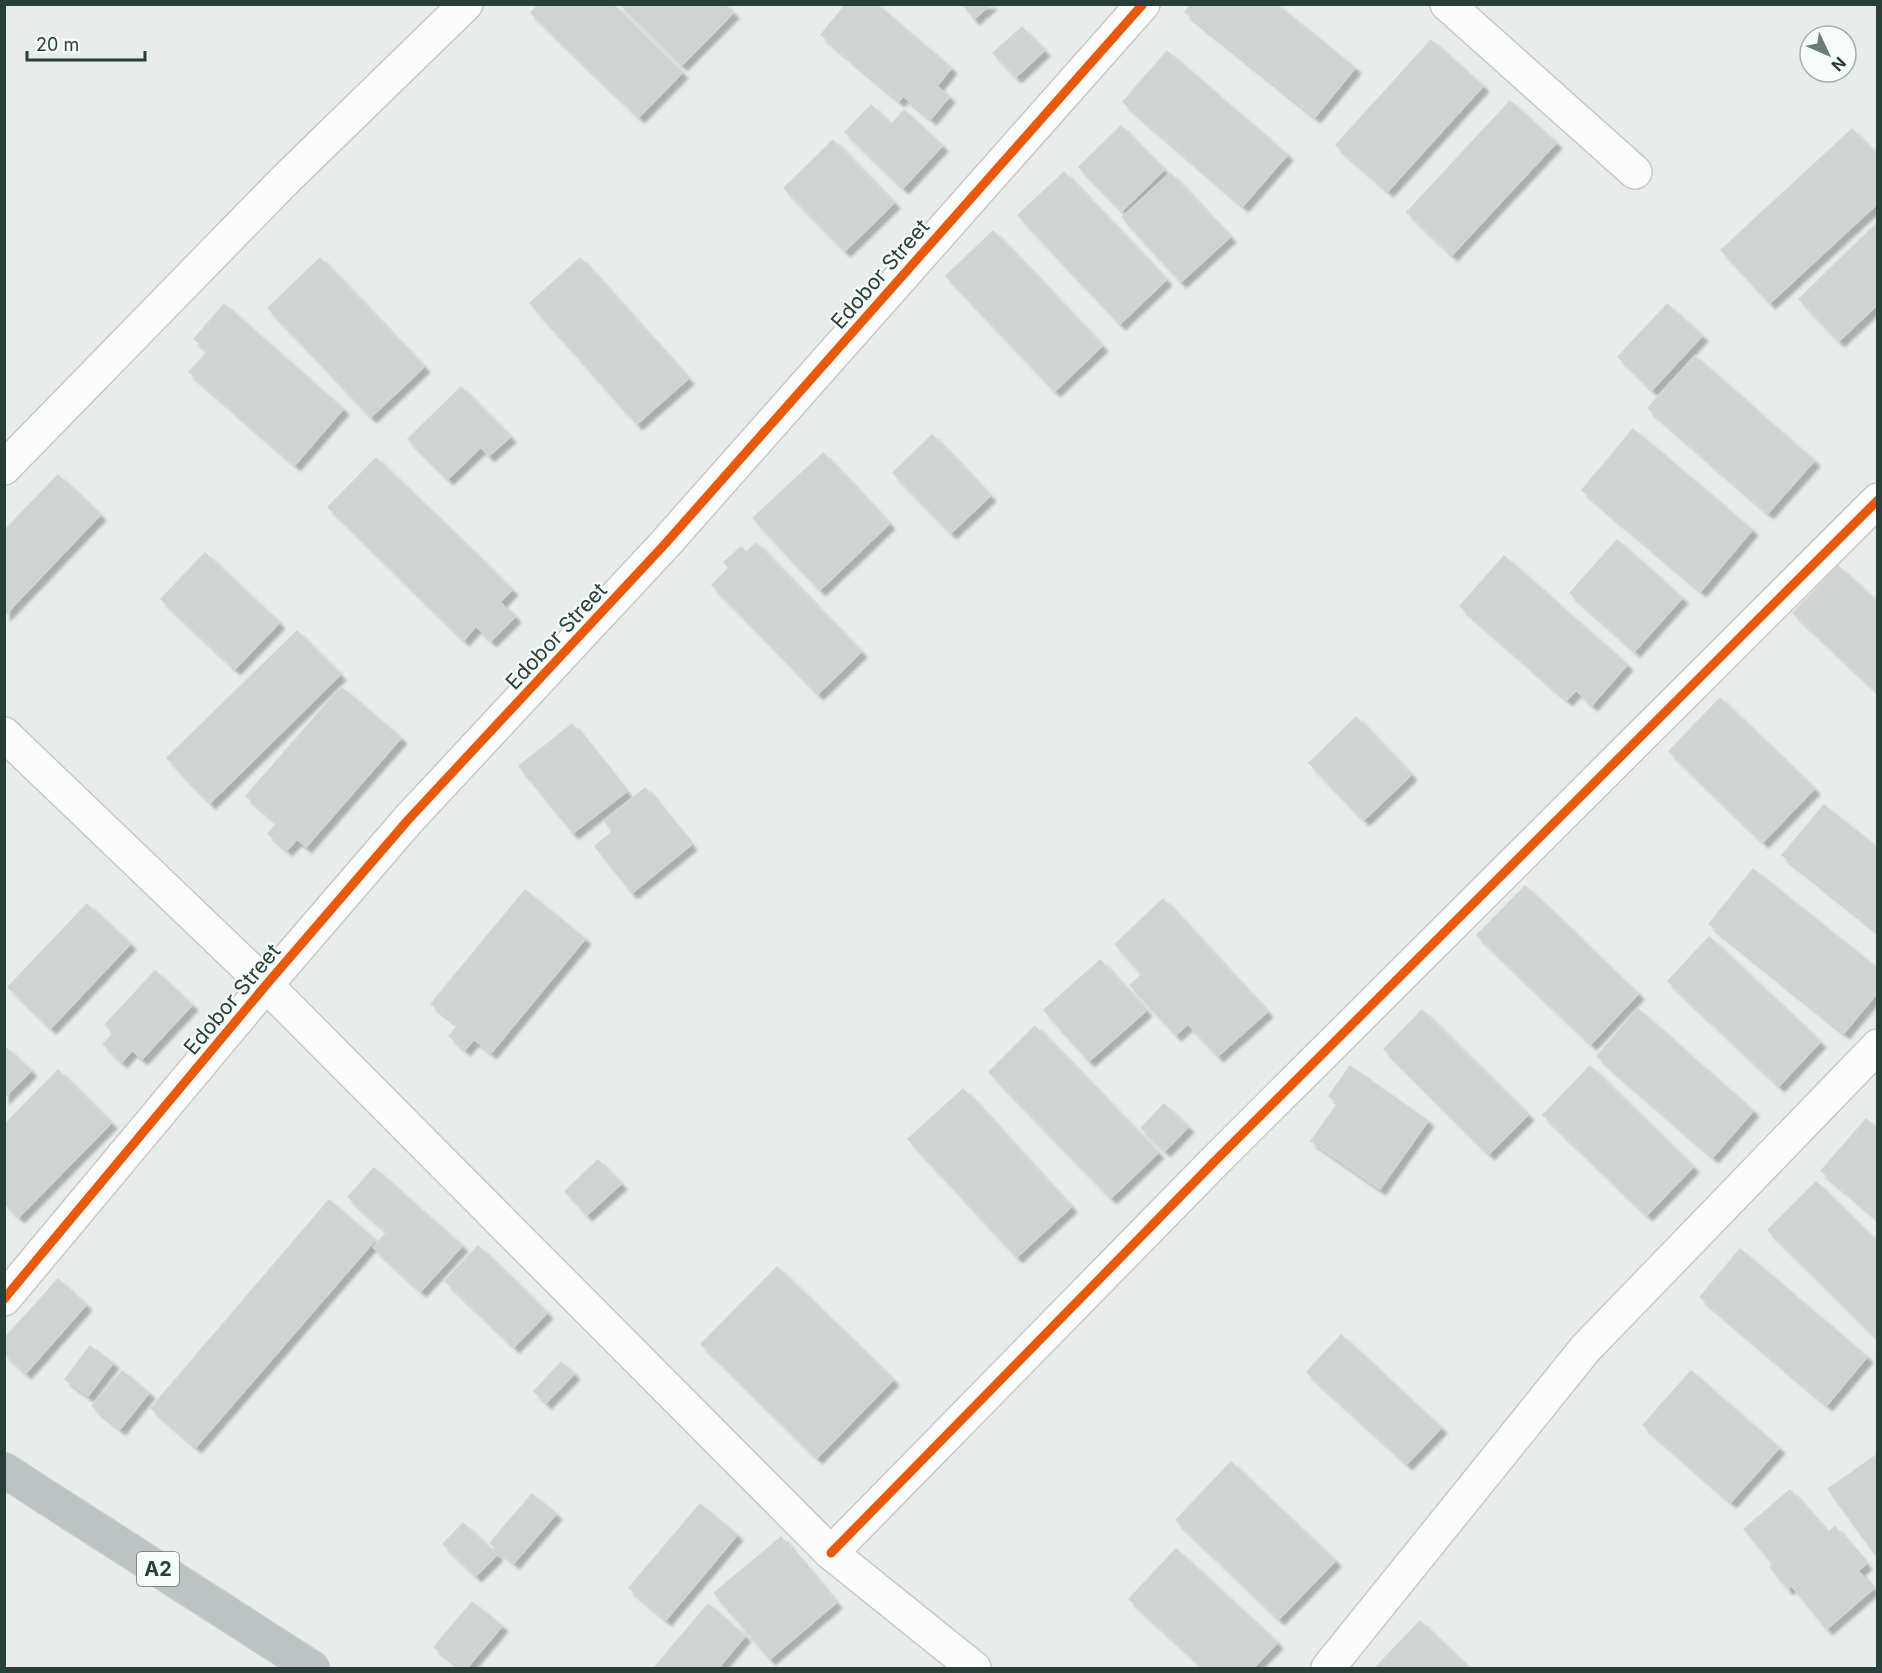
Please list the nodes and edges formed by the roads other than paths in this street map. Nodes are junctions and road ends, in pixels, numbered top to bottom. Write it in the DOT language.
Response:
graph roads {
  1 [pos="466,4"];
  2 [pos="1143,4"];
  3 [pos="1447,4"];
  4 [pos="1635,172"];
  5 [pos="4,468"];
  6 [pos="1878,500"];
  7 [pos="4,734"];
  8 [pos="266,985"];
  9 [pos="1878,1046"];
  10 [pos="4,1299"];
  11 [pos="4,1470"];
  12 [pos="831,1553"];
  13 [pos="312,1668"];
  14 [pos="974,1668"];
  15 [pos="1328,1668"];
  1 -- 5 [label="street"];
  2 -- 8 [label="street, Edobor Street"];
  3 -- 4 [label="street"];
  6 -- 12 [label="street"];
  7 -- 8 [label="street"];
  8 -- 10 [label="street, Edobor Street"];
  8 -- 12 [label="street"];
  9 -- 15 [label="street"];
  11 -- 13 [label="highway, A2"];
  12 -- 14 [label="street"];
}
